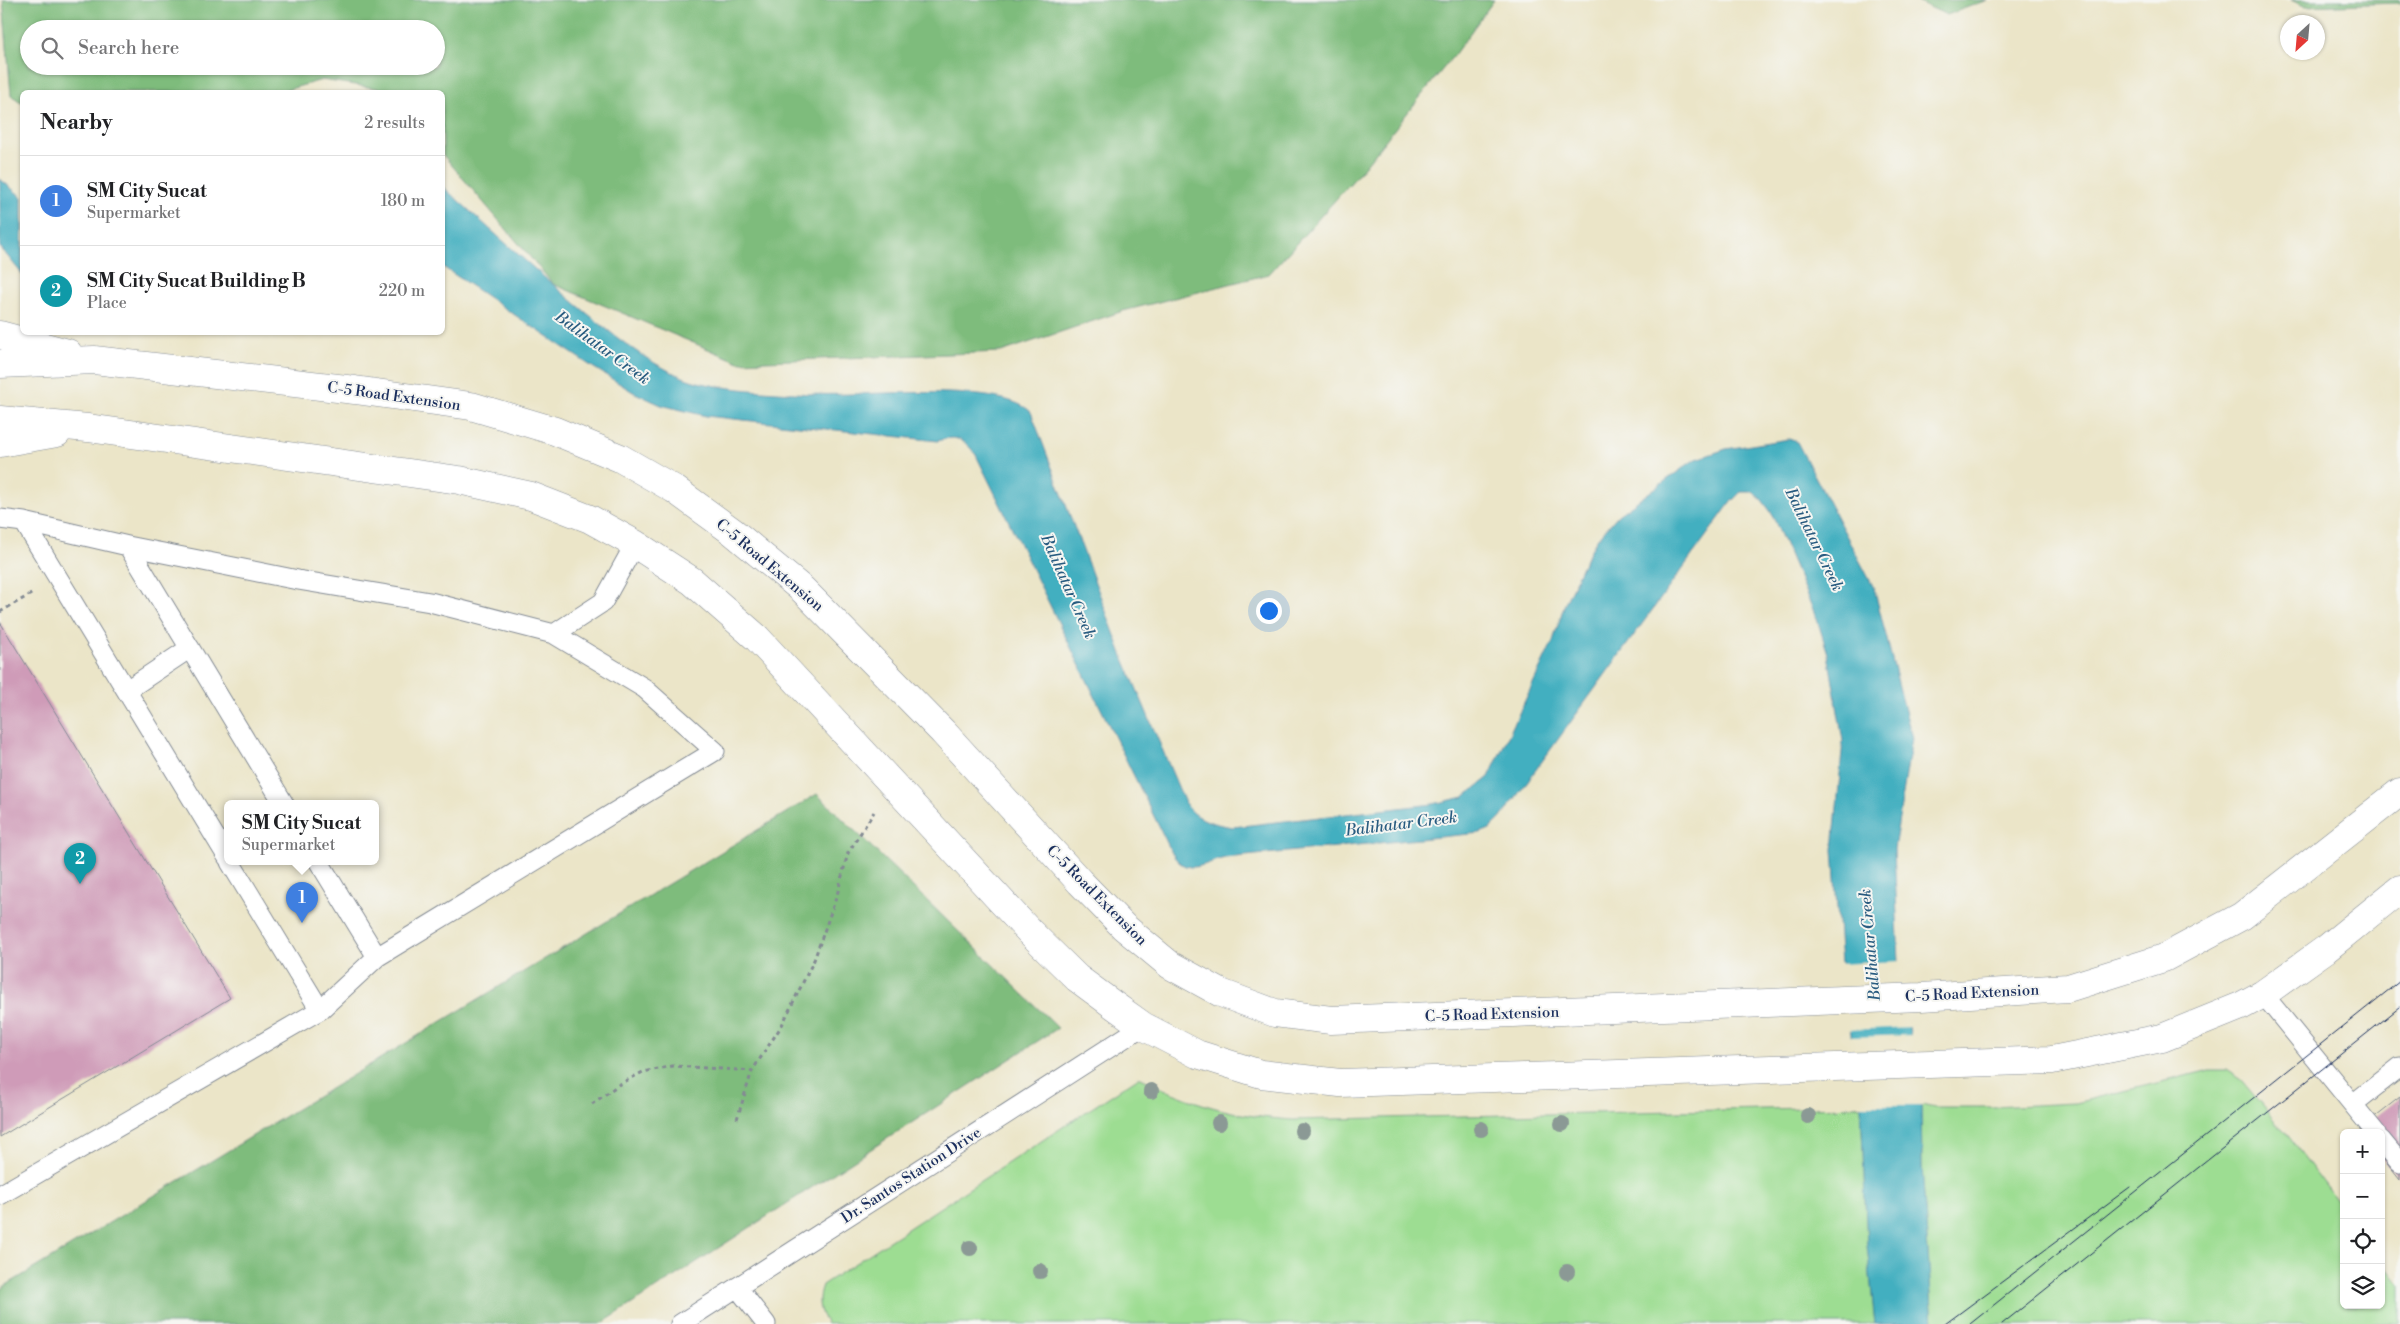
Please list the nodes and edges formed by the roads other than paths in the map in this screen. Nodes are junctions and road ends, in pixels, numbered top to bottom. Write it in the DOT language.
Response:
graph roads {
  1 [pos="0,335"];
  2 [pos="94,360"];
  3 [pos="0,364"];
  4 [pos="0,420"];
  5 [pos="88,428"];
  6 [pos="0,443"];
  7 [pos="0,519"];
  8 [pos="24,522"];
  9 [pos="635,544"];
  10 [pos="128,546"];
  11 [pos="554,634"];
  12 [pos="190,648"];
  13 [pos="127,690"];
  14 [pos="2400,792"];
  15 [pos="282,800"];
  16 [pos="224,851"];
  17 [pos="232,865"];
  18 [pos="321,865"];
  19 [pos="2398,895"];
  20 [pos="377,957"];
  21 [pos="2263,994"];
  22 [pos="320,1010"];
  23 [pos="1143,1026"];
  24 [pos="2400,1066"];
  25 [pos="2353,1104"];
  26 [pos="2373,1129"];
  27 [pos="2385,1145"];
  28 [pos="2400,1163"];
  29 [pos="0,1195"];
  30 [pos="737,1287"];
  31 [pos="680,1324"];
  32 [pos="766,1324"];
  1 -- 2 [label="main road"];
  2 -- 3 [label="main road, C-5 Road Extension"];
  2 -- 14 [label="main road, C-5 Road Extension"];
  4 -- 5 [label="main road"];
  5 -- 6 [label="main road"];
  5 -- 9 [label="main road"];
  7 -- 8 [label="lane"];
  8 -- 10 [label="lane"];
  8 -- 13 [label="lane"];
  9 -- 11 [label="lane"];
  9 -- 23 [label="main road"];
  10 -- 11 [label="lane"];
  10 -- 12 [label="lane"];
  11 -- 20 [label="lane"];
  12 -- 13 [label="lane"];
  12 -- 15 [label="lane"];
  13 -- 16 [label="lane"];
  17 -- 22 [label="lane"];
  18 -- 20 [label="lane"];
  19 -- 21 [label="main road"];
  20 -- 22 [label="lane"];
  21 -- 23 [label="main road"];
  21 -- 25 [label="lane"];
  22 -- 29 [label="lane"];
  23 -- 30 [label="lane, Dr. Santos Station Drive"];
  24 -- 25 [label="lane"];
  25 -- 26 [label="lane"];
  27 -- 28 [label="lane"];
  30 -- 31 [label="lane, Dr. Santos Station Drive"];
  30 -- 32 [label="lane"];
}
